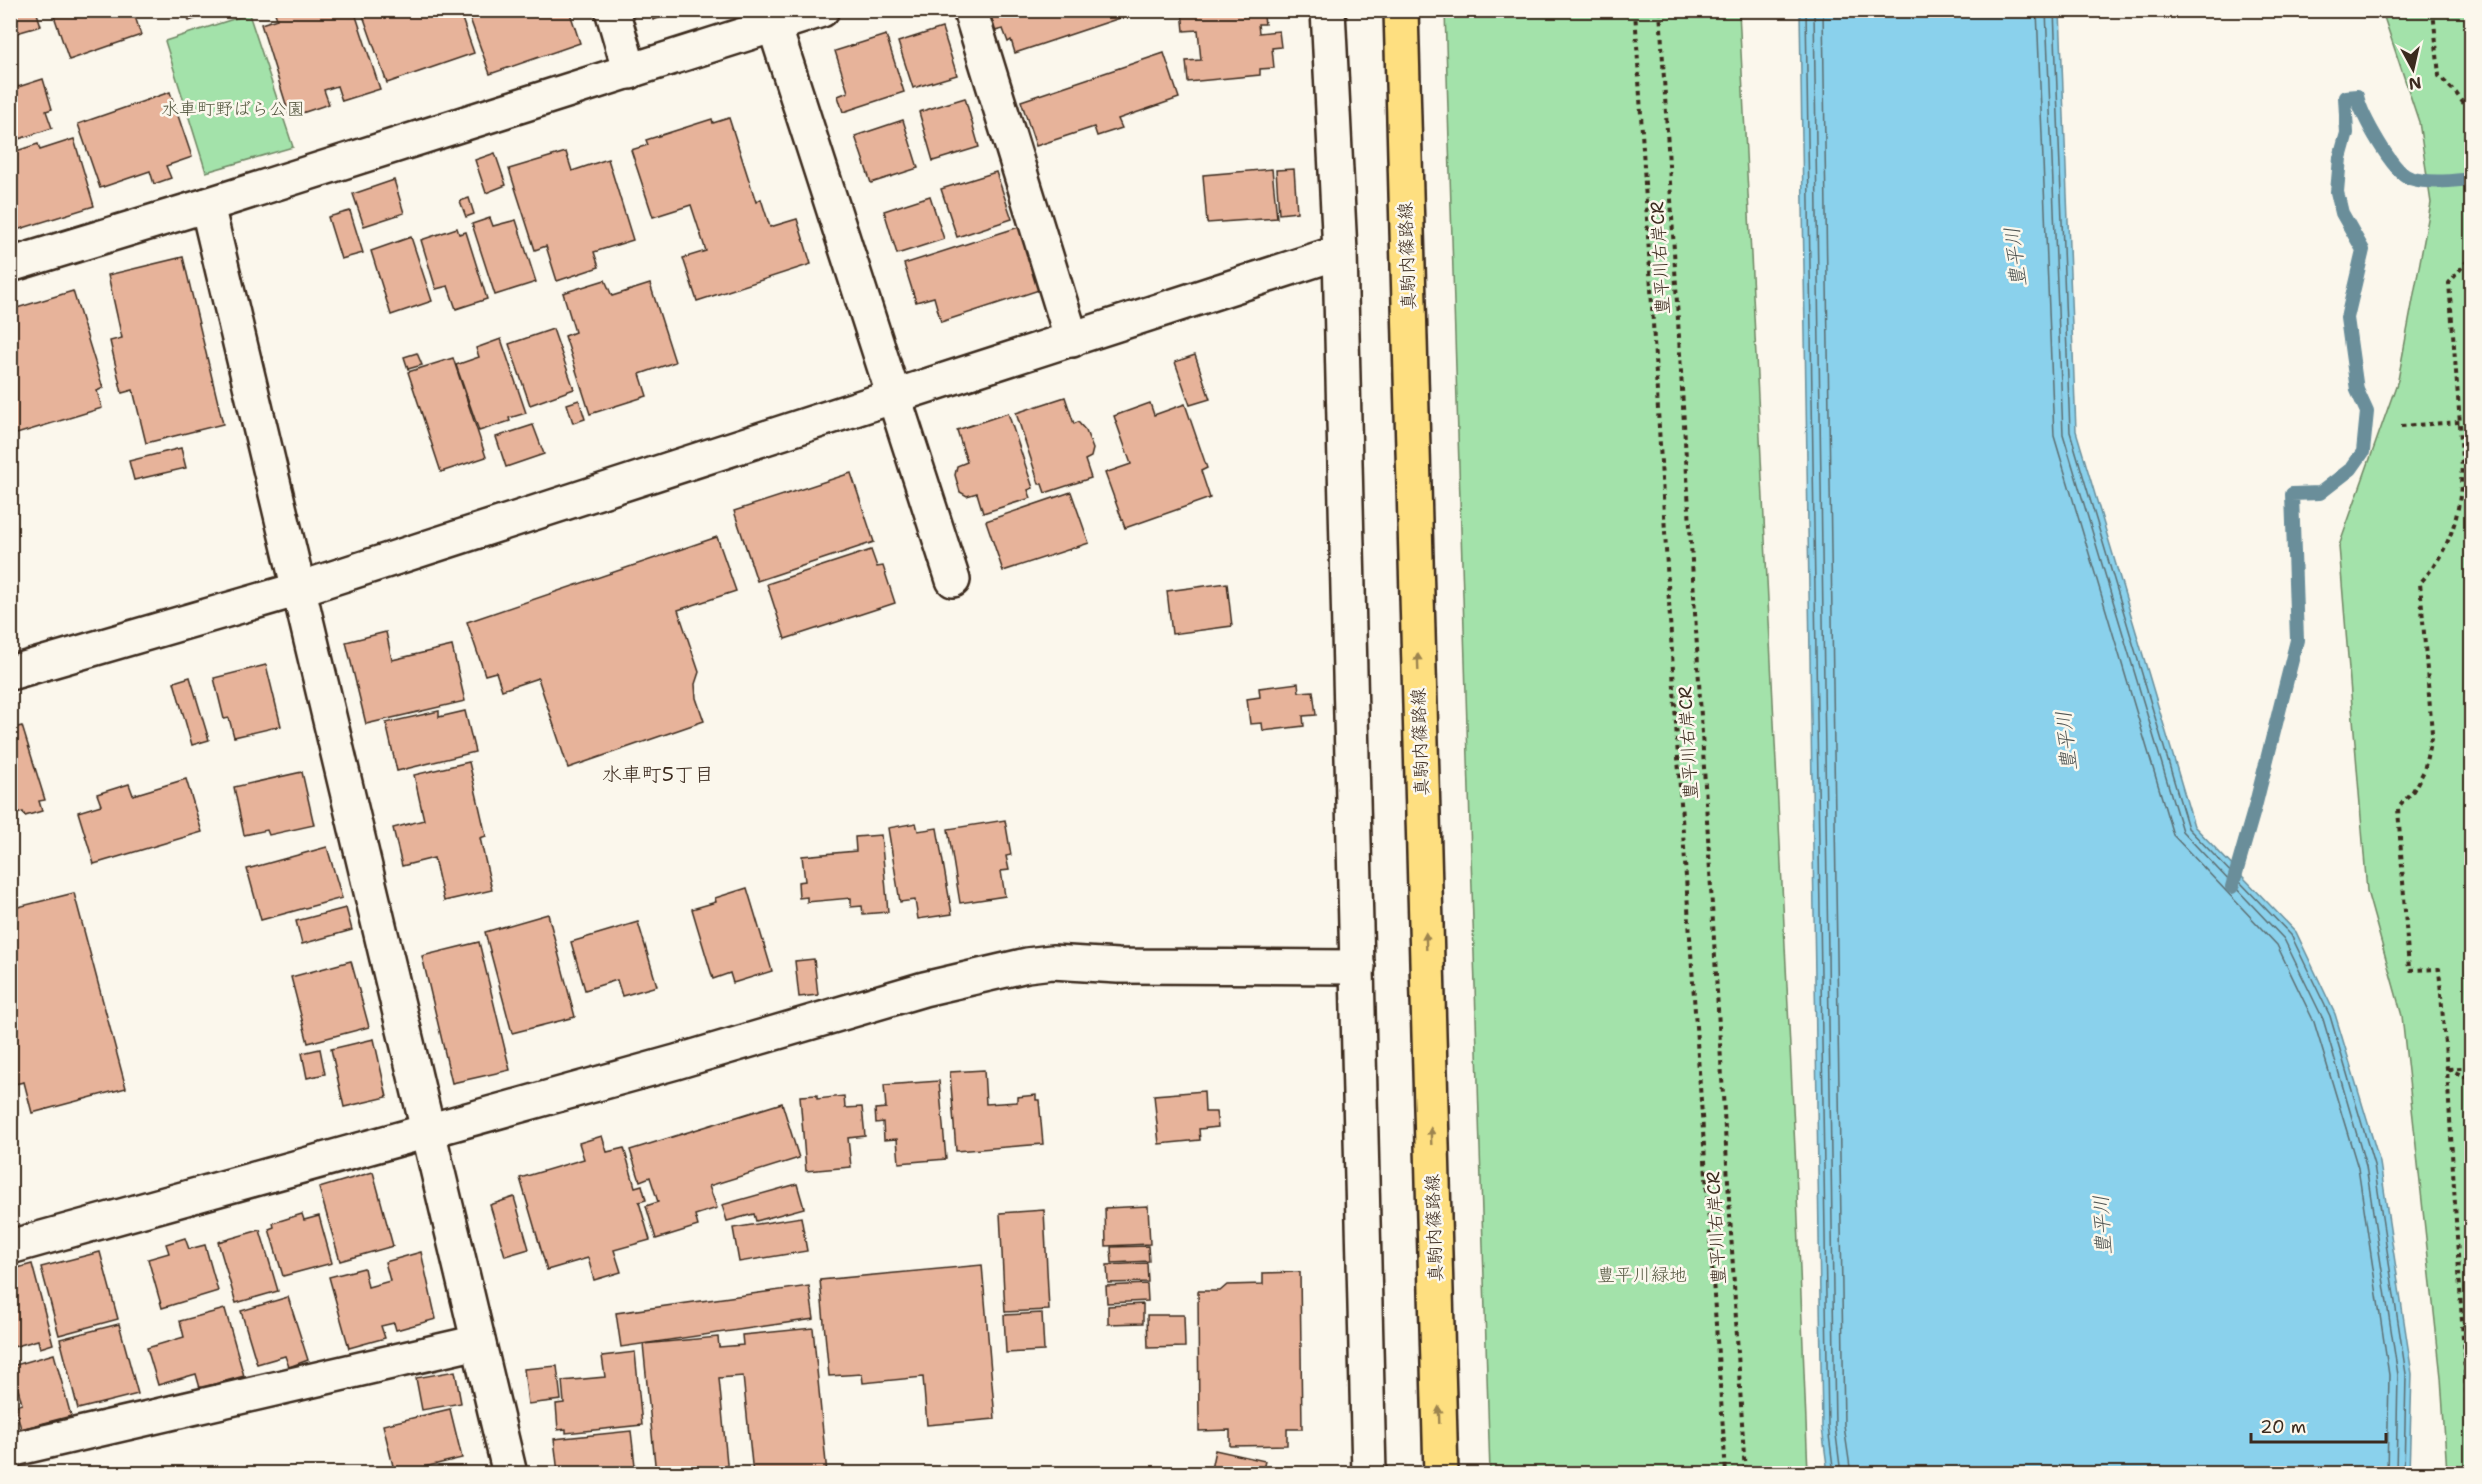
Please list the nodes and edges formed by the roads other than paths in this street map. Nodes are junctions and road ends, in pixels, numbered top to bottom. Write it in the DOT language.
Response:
graph roads {
  1 [pos="612,10"];
  2 [pos="822,10"];
  3 [pos="970,10"];
  4 [pos="1328,10"];
  5 [pos="1401,10"];
  6 [pos="774,25"];
  7 [pos="630,72"];
  8 [pos="207,205"];
  9 [pos="1340,252"];
  10 [pos="10,265"];
  11 [pos="1072,340"];
  12 [pos="894,398"];
  13 [pos="953,580"];
  14 [pos="299,589"];
  15 [pos="10,673"];
  16 [pos="1358,967"];
  17 [pos="428,1130"];
  18 [pos="10,1248"];
  19 [pos="478,1342"];
  20 [pos="10,1450"];
  21 [pos="510,1473"];
  22 [pos="1369,1473"];
  23 [pos="1441,1473"];
  1 -- 7 [label="street"];
  2 -- 6 [label="street"];
  3 -- 11 [label="street"];
  4 -- 9 [label="street"];
  23 -- 5 [label="main road, 真駒内篠路線, one-way"];
  6 -- 7 [label="street"];
  6 -- 12 [label="street"];
  7 -- 8 [label="street"];
  8 -- 10 [label="street"];
  8 -- 14 [label="street"];
  9 -- 11 [label="street"];
  9 -- 16 [label="street"];
  11 -- 12 [label="street"];
  12 -- 13 [label="street"];
  12 -- 14 [label="street"];
  14 -- 15 [label="street"];
  14 -- 17 [label="street"];
  16 -- 17 [label="street"];
  16 -- 22 [label="street"];
  17 -- 18 [label="street"];
  17 -- 19 [label="street"];
  19 -- 20 [label="street"];
  19 -- 21 [label="street"];
}
